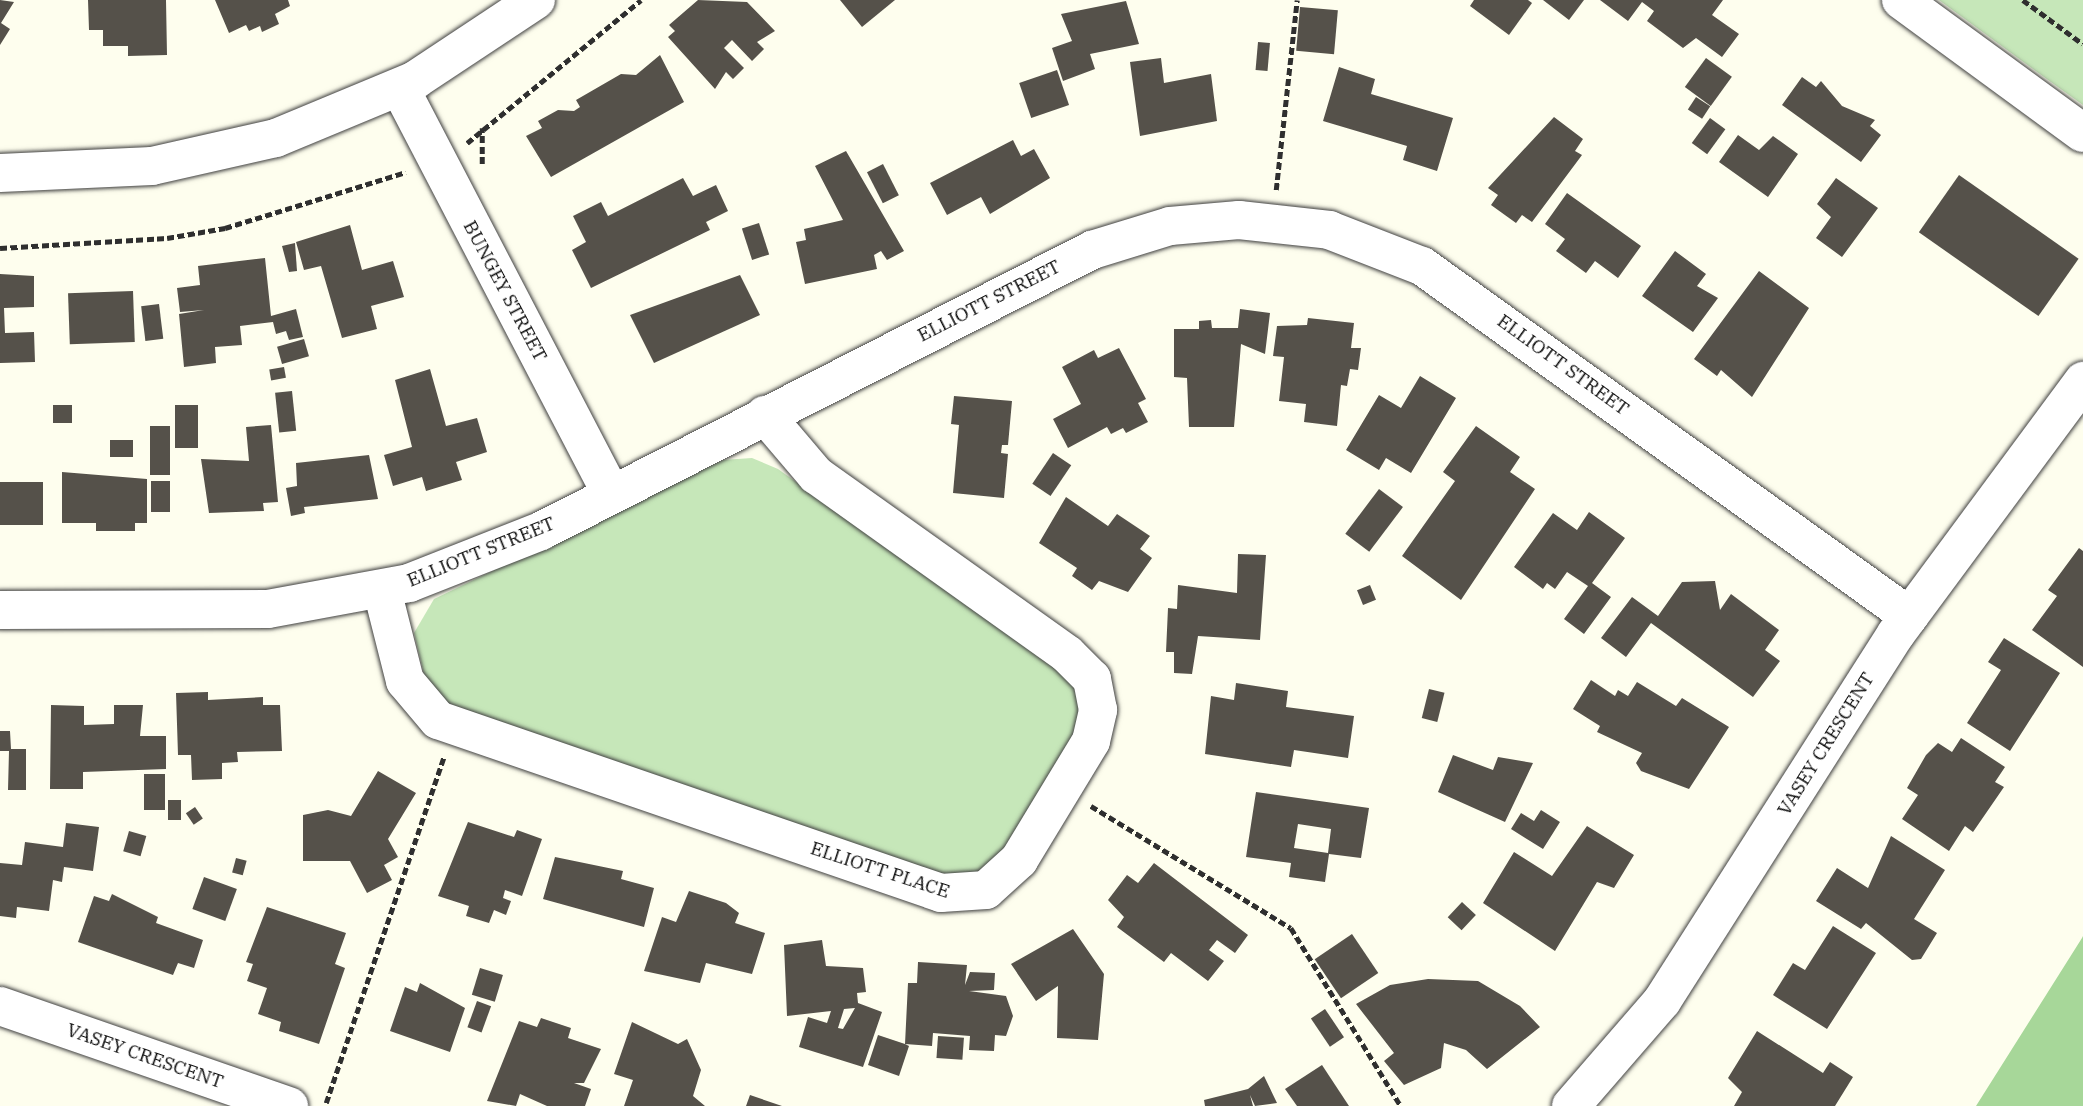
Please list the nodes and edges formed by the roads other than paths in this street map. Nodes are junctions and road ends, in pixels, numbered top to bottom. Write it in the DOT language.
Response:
graph roads {
  1 [pos="536,0"];
  2 [pos="1901,0"];
  3 [pos="400,88"];
  4 [pos="2083,133"];
  5 [pos="0,173"];
  6 [pos="2083,381"];
  7 [pos="765,415"];
  8 [pos="611,495"];
  9 [pos="382,590"];
  10 [pos="0,610"];
  11 [pos="1909,616"];
  12 [pos="0,1006"];
  13 [pos="289,1106"];
  14 [pos="1571,1106"];
  1 -- 3 [label="street"];
  2 -- 4 [label="street"];
  3 -- 5 [label="street"];
  3 -- 8 [label="street, BUNGEY STREET"];
  6 -- 11 [label="street, VASEY CRESCENT"];
  7 -- 8 [label="street, ELLIOTT STREET"];
  7 -- 9 [label="street, ELLIOTT PLACE"];
  7 -- 11 [label="street, ELLIOTT STREET"];
  8 -- 9 [label="street, ELLIOTT STREET"];
  9 -- 10 [label="street, ELLIOTT STREET"];
  11 -- 14 [label="street, VASEY CRESCENT"];
  12 -- 13 [label="street, VASEY CRESCENT"];
}
